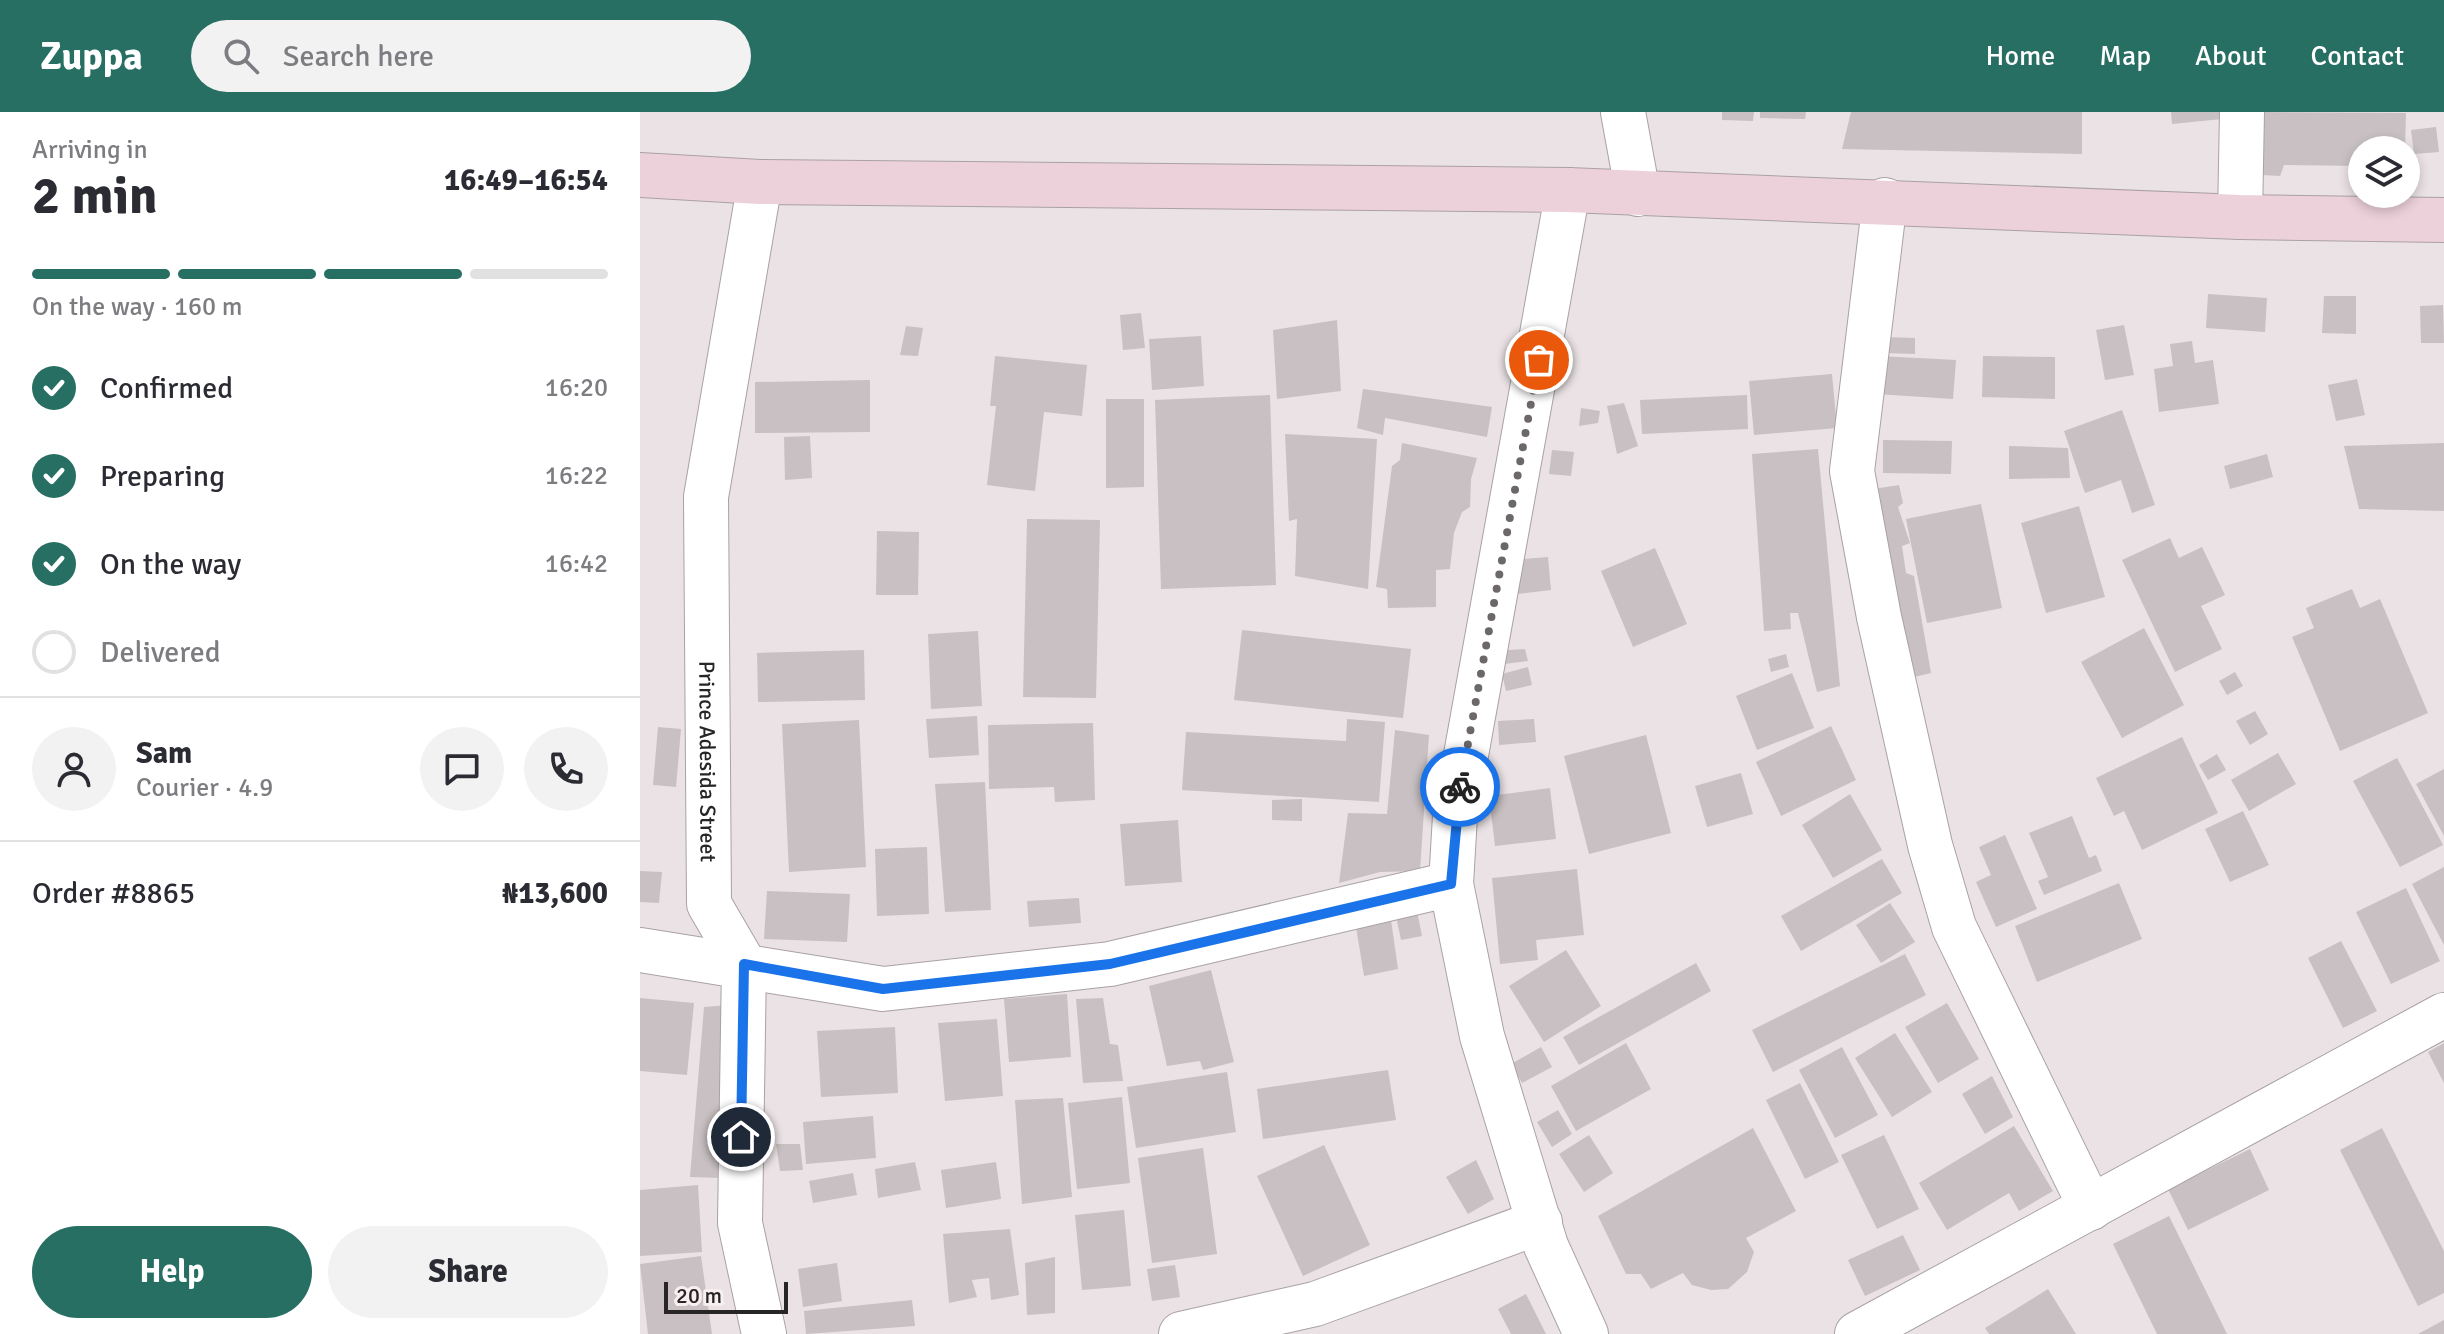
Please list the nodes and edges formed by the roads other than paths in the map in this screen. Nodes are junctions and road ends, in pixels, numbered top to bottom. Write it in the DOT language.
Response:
graph roads {
  1 [pos="1623,112"];
  2 [pos="2242,112"];
  3 [pos="640,175"];
  4 [pos="760,182"];
  5 [pos="1568,190"];
  6 [pos="1638,194"];
  7 [pos="1885,200"];
  8 [pos="2240,217"];
  9 [pos="2444,220"];
  10 [pos="1451,884"];
  11 [pos="640,950"];
  12 [pos="744,964"];
  13 [pos="2444,1015"];
  14 [pos="2091,1208"];
  15 [pos="1540,1222"];
  16 [pos="764,1334"];
  17 [pos="1181,1334"];
  18 [pos="1586,1334"];
  19 [pos="1857,1334"];
  1 -- 6 [label="street"];
  2 -- 8 [label="street"];
  3 -- 4 [label="street"];
  4 -- 5 [label="street"];
  4 -- 12 [label="street, Prince Adesida Street"];
  5 -- 6 [label="street"];
  5 -- 10 [label="street"];
  6 -- 7 [label="street"];
  7 -- 8 [label="street"];
  7 -- 14 [label="street"];
  8 -- 9 [label="street"];
  10 -- 12 [label="street"];
  10 -- 15 [label="street"];
  11 -- 12 [label="street"];
  12 -- 16 [label="street"];
  13 -- 14 [label="street"];
  14 -- 19 [label="street"];
  15 -- 17 [label="street"];
  15 -- 18 [label="street"];
}
